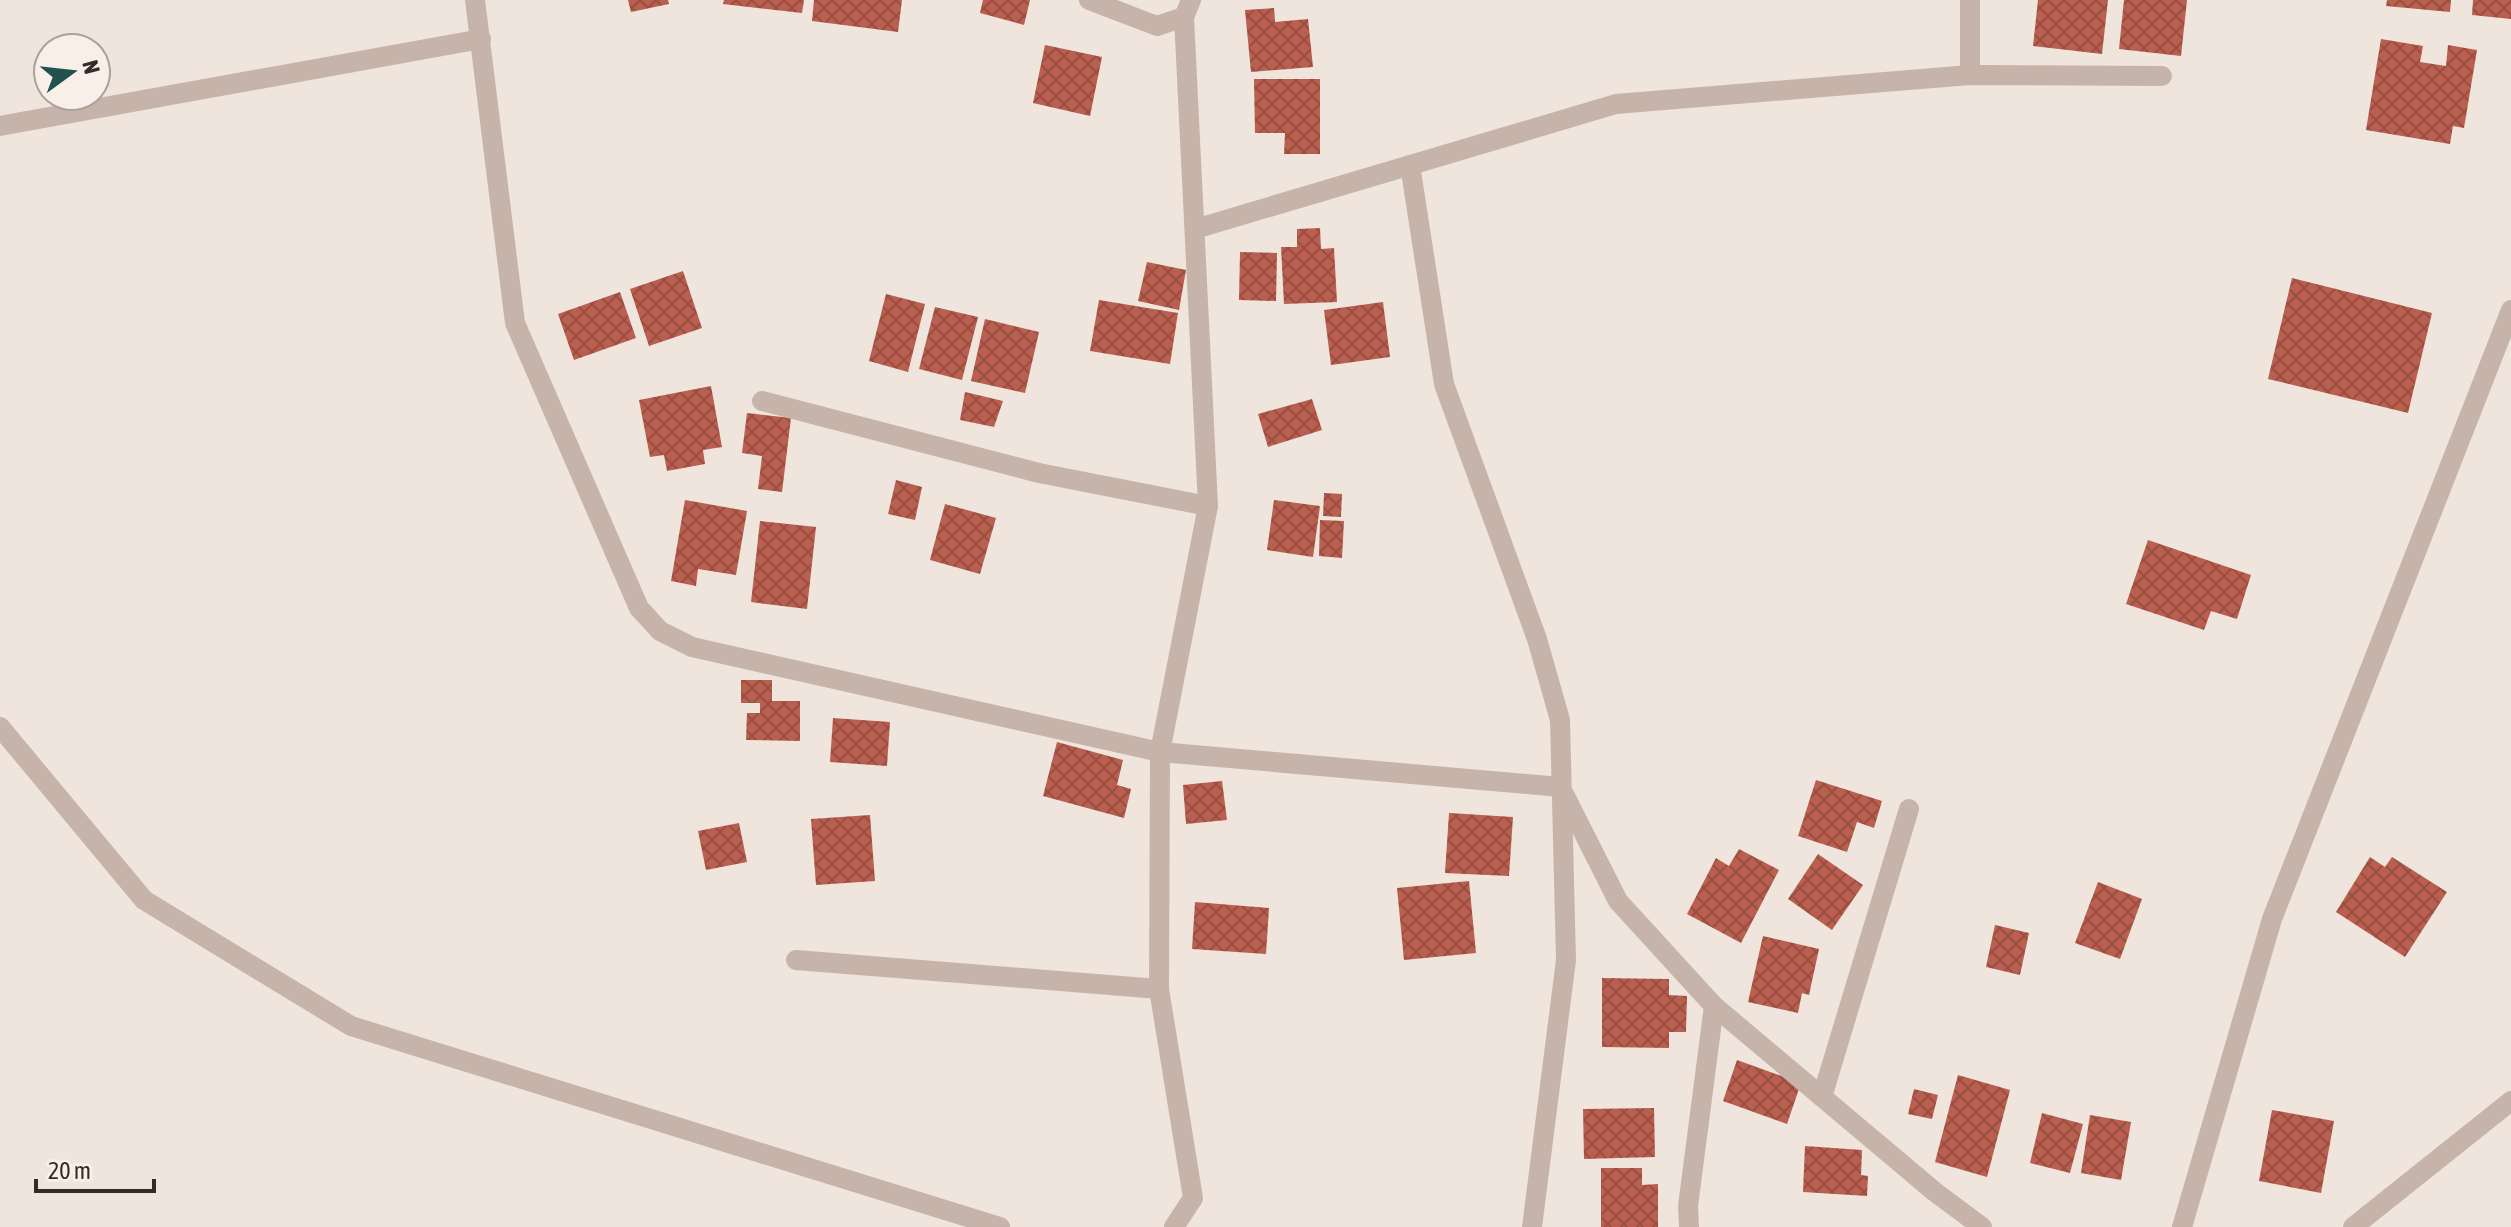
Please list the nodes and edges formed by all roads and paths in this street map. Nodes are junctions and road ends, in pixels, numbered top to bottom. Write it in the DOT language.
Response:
graph roads {
  1 [pos="475,0"];
  2 [pos="1089,0"];
  3 [pos="1970,0"];
  4 [pos="1188,9"];
  5 [pos="481,39"];
  6 [pos="1970,75"];
  7 [pos="2162,76"];
  8 [pos="0,126"];
  9 [pos="1410,165"];
  10 [pos="1195,229"];
  11 [pos="2511,310"];
  12 [pos="762,401"];
  13 [pos="1208,506"];
  14 [pos="0,727"];
  15 [pos="1160,752"];
  16 [pos="1561,787"];
  17 [pos="1909,809"];
  18 [pos="796,960"];
  19 [pos="1159,989"];
  20 [pos="1714,1006"];
  21 [pos="1822,1097"];
  22 [pos="2511,1101"];
  23 [pos="1000,1227"];
  24 [pos="1174,1227"];
  25 [pos="1532,1227"];
  26 [pos="1689,1227"];
  27 [pos="1982,1227"];
  28 [pos="2182,1227"];
  29 [pos="2353,1227"];
  1 -- 5 [label="street"];
  2 -- 4 [label="street"];
  3 -- 6 [label="street"];
  4 -- 10 [label="street"];
  5 -- 8 [label="street"];
  5 -- 15 [label="street"];
  6 -- 7 [label="street"];
  6 -- 9 [label="street"];
  9 -- 10 [label="street"];
  9 -- 16 [label="street"];
  10 -- 13 [label="street"];
  11 -- 28 [label="street"];
  12 -- 13 [label="street"];
  13 -- 15 [label="street"];
  14 -- 23 [label="street"];
  15 -- 16 [label="street"];
  15 -- 19 [label="street"];
  16 -- 20 [label="street"];
  16 -- 25 [label="street"];
  17 -- 21 [label="street"];
  18 -- 19 [label="street"];
  19 -- 24 [label="street"];
  20 -- 21 [label="street"];
  20 -- 26 [label="street"];
  21 -- 27 [label="street"];
  22 -- 29 [label="street"];
}
